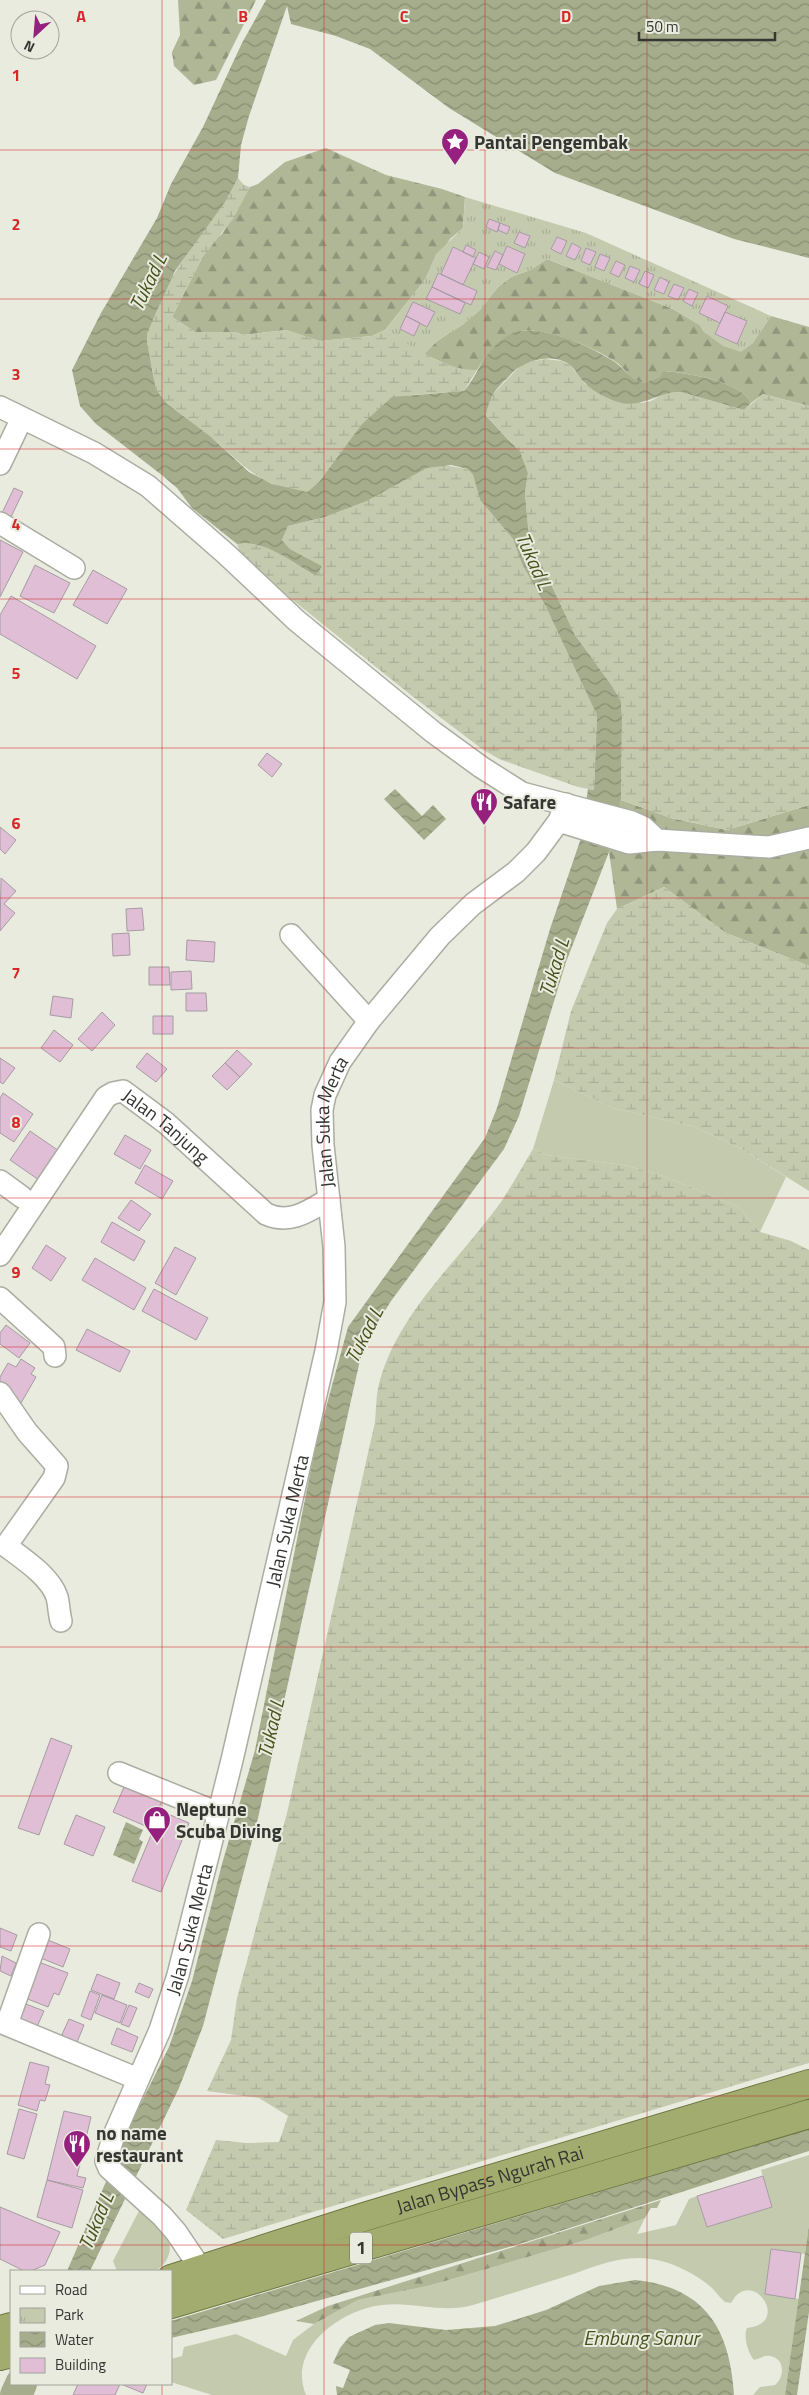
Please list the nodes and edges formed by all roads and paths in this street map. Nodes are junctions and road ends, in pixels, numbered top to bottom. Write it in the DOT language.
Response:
graph roads {
  1 [pos="0,407"];
  2 [pos="22,418"];
  3 [pos="0,464"];
  4 [pos="0,523"];
  5 [pos="74,568"];
  6 [pos="570,814"];
  7 [pos="809,838"];
  8 [pos="657,840"];
  9 [pos="291,935"];
  10 [pos="369,1021"];
  11 [pos="0,1181"];
  12 [pos="22,1197"];
  13 [pos="330,1198"];
  14 [pos="0,1255"];
  15 [pos="0,1298"];
  16 [pos="55,1356"];
  17 [pos="0,1393"];
  18 [pos="61,1622"];
  19 [pos="119,1773"];
  20 [pos="218,1813"];
  21 [pos="39,1934"];
  22 [pos="3,2023"];
  23 [pos="138,2079"];
  24 [pos="809,2084"];
  25 [pos="809,2114"];
  26 [pos="540,2164"];
  27 [pos="550,2190"];
  28 [pos="201,2270"];
  29 [pos="172,2278"];
  30 [pos="172,2304"];
  1 -- 2 [label="street"];
  2 -- 3 [label="street"];
  2 -- 6 [label="street"];
  4 -- 5 [label="street"];
  6 -- 8 [label="street"];
  6 -- 8 [label="street"];
  6 -- 10 [label="street, Jalan Suka Merta"];
  7 -- 8 [label="street"];
  9 -- 10 [label="street"];
  10 -- 13 [label="street, Jalan Suka Merta"];
  11 -- 12 [label="street"];
  13 -- 14 [label="street, Jalan Tanjung"];
  13 -- 20 [label="street, Jalan Suka Merta"];
  15 -- 16 [label="street"];
  17 -- 18 [label="street"];
  19 -- 20 [label="street"];
  20 -- 23 [label="street, Jalan Suka Merta"];
  21 -- 22 [label="street"];
  22 -- 23 [label="street"];
  23 -- 28 [label="street, Jalan Suka Merta"];
  24 -- 26 [label="highway, Jalan Bypass Ngurah Rai / 1"];
  25 -- 27 [label="highway, Jalan Bypass Ngurah Rai / 1"];
  26 -- 27 [label="highway"];
  26 -- 28 [label="highway, Jalan Bypass Ngurah Rai / 1"];
  27 -- 30 [label="highway, Jalan Bypass Ngurah Rai / 1"];
  28 -- 29 [label="highway, Jalan Bypass Ngurah Rai / 1"];
}
